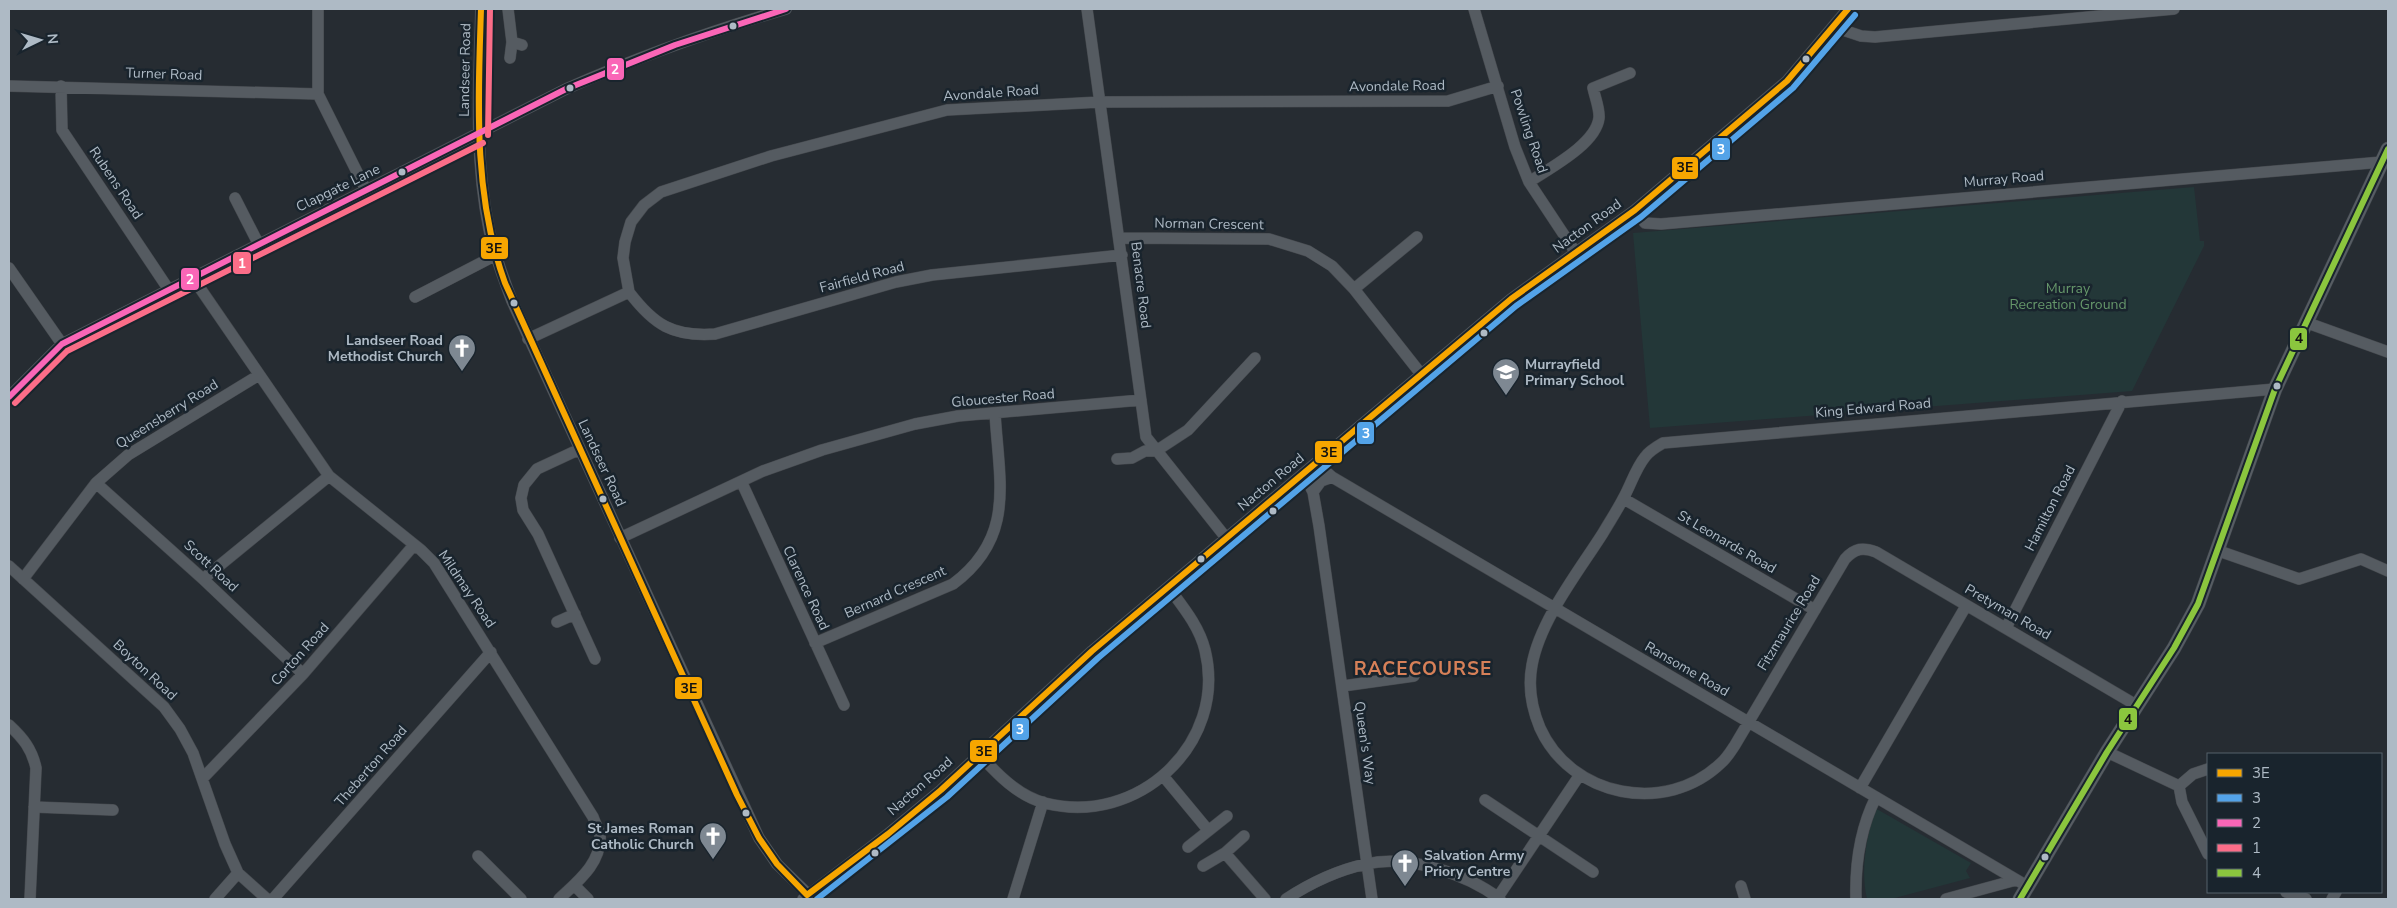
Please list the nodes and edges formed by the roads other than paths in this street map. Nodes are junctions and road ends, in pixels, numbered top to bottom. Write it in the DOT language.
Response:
graph roads {
  1 [pos="318,9"];
  2 [pos="481,9"];
  3 [pos="508,9"];
  4 [pos="786,9"];
  5 [pos="1088,9"];
  6 [pos="1474,9"];
  7 [pos="1848,9"];
  8 [pos="2174,9"];
  9 [pos="1834,27"];
  10 [pos="510,58"];
  11 [pos="1630,73"];
  12 [pos="9,86"];
  13 [pos="61,86"];
  14 [pos="1498,86"];
  15 [pos="318,94"];
  16 [pos="1100,102"];
  17 [pos="479,135"];
  18 [pos="2385,155"];
  19 [pos="1529,182"];
  20 [pos="366,190"];
  21 [pos="235,198"];
  22 [pos="1636,210"];
  23 [pos="1417,237"];
  24 [pos="1120,238"];
  25 [pos="259,245"];
  26 [pos="1576,253"];
  27 [pos="496,255"];
  28 [pos="1122,255"];
  29 [pos="9,268"];
  30 [pos="193,278"];
  31 [pos="1354,289"];
  32 [pos="169,290"];
  33 [pos="629,292"];
  34 [pos="415,297"];
  35 [pos="2305,322"];
  36 [pos="528,338"];
  37 [pos="62,344"];
  38 [pos="2388,352"];
  39 [pos="1255,358"];
  40 [pos="1421,374"];
  41 [pos="259,375"];
  42 [pos="2275,389"];
  43 [pos="9,397"];
  44 [pos="1141,400"];
  45 [pos="2122,401"];
  46 [pos="995,413"];
  47 [pos="1654,448"];
  48 [pos="580,449"];
  49 [pos="1156,451"];
  50 [pos="1117,459"];
  51 [pos="1316,463"];
  52 [pos="1304,474"];
  53 [pos="329,476"];
  54 [pos="1332,477"];
  55 [pos="96,483"];
  56 [pos="742,483"];
  57 [pos="1313,492"];
  58 [pos="1624,499"];
  59 [pos="620,538"];
  60 [pos="1227,538"];
  61 [pos="414,545"];
  62 [pos="1864,548"];
  63 [pos="2219,551"];
  64 [pos="9,566"];
  65 [pos="2388,571"];
  66 [pos="203,578"];
  67 [pos="23,579"];
  68 [pos="1169,588"];
  69 [pos="1966,606"];
  70 [pos="1555,610"];
  71 [pos="1815,610"];
  72 [pos="575,614"];
  73 [pos="557,622"];
  74 [pos="2006,628"];
  75 [pos="815,643"];
  76 [pos="491,652"];
  77 [pos="596,659"];
  78 [pos="303,674"];
  79 [pos="1414,676"];
  80 [pos="1342,686"];
  81 [pos="844,705"];
  82 [pos="2136,705"];
  83 [pos="1747,722"];
  84 [pos="9,725"];
  85 [pos="2107,752"];
  86 [pos="979,754"];
  87 [pos="2207,769"];
  88 [pos="1579,776"];
  89 [pos="1164,777"];
  90 [pos="203,778"];
  91 [pos="2179,786"];
  92 [pos="1860,788"];
  93 [pos="1876,797"];
  94 [pos="1485,800"];
  95 [pos="1043,802"];
  96 [pos="34,807"];
  97 [pos="113,810"];
  98 [pos="1227,816"];
  99 [pos="1208,830"];
  100 [pos="1244,836"];
  101 [pos="1539,836"];
  102 [pos="1188,847"];
  103 [pos="2207,852"];
  104 [pos="1224,853"];
  105 [pos="478,856"];
  106 [pos="1367,864"];
  107 [pos="1203,866"];
  108 [pos="1593,872"];
  109 [pos="238,873"];
  110 [pos="2022,883"];
  111 [pos="574,885"];
  112 [pos="1741,886"];
  113 [pos="2289,893"];
  114 [pos="808,898"];
  115 [pos="1499,898"];
  116 [pos="30,899"];
  117 [pos="215,899"];
  118 [pos="267,899"];
  119 [pos="273,899"];
  120 [pos="522,899"];
  121 [pos="559,899"];
  122 [pos="588,899"];
  123 [pos="1013,899"];
  124 [pos="1265,899"];
  125 [pos="1286,899"];
  126 [pos="1372,899"];
  127 [pos="1745,899"];
  128 [pos="1856,899"];
  129 [pos="1946,899"];
  130 [pos="2020,899"];
  131 [pos="2306,899"];
  1 -- 15 [label="street"];
  2 -- 17 [label="street, Landseer Road"];
  3 -- 10 [label="street"];
  4 -- 17 [label="street, Clapgate Lane"];
  5 -- 16 [label="street, Benacre Road"];
  6 -- 14 [label="street, Powling Road"];
  7 -- 9 [label="street, Nacton Road"];
  8 -- 9 [label="street"];
  9 -- 22 [label="street, Nacton Road"];
  11 -- 19 [label="street"];
  12 -- 13 [label="street, Turner Road"];
  13 -- 15 [label="street, Turner Road"];
  13 -- 32 [label="street, Rubens Road"];
  14 -- 16 [label="street, Avondale Road"];
  14 -- 19 [label="street, Powling Road"];
  15 -- 20 [label="street"];
  16 -- 24 [label="street, Benacre Road"];
  16 -- 33 [label="street, Avondale Road"];
  17 -- 20 [label="street, Clapgate Lane"];
  17 -- 27 [label="street, Landseer Road"];
  18 -- 22 [label="street, Murray Road"];
  18 -- 35 [label="main road"];
  19 -- 26 [label="street, Powling Road"];
  20 -- 25 [label="street, Clapgate Lane"];
  21 -- 25 [label="street"];
  22 -- 26 [label="street, Nacton Road"];
  23 -- 31 [label="street"];
  24 -- 28 [label="street, Benacre Road"];
  24 -- 31 [label="street, Norman Crescent"];
  25 -- 30 [label="street, Clapgate Lane"];
  26 -- 40 [label="street, Nacton Road"];
  27 -- 34 [label="street"];
  27 -- 36 [label="street, Landseer Road"];
  28 -- 33 [label="street, Fairfield Road"];
  28 -- 44 [label="street, Benacre Road"];
  29 -- 37 [label="street"];
  30 -- 32 [label="street, Clapgate Lane"];
  30 -- 41 [label="street, Mildmay Road"];
  31 -- 40 [label="street, Norman Crescent"];
  32 -- 37 [label="street, Clapgate Lane"];
  33 -- 36 [label="street"];
  35 -- 38 [label="street"];
  35 -- 42 [label="main road"];
  36 -- 48 [label="street, Landseer Road"];
  37 -- 43 [label="street, Clapgate Lane"];
  39 -- 49 [label="street"];
  40 -- 51 [label="street, Nacton Road"];
  41 -- 53 [label="street, Mildmay Road"];
  41 -- 55 [label="street, Queensberry Road"];
  42 -- 45 [label="street, King Edward Road"];
  42 -- 63 [label="main road"];
  44 -- 46 [label="street, Gloucester Road"];
  44 -- 49 [label="street, Benacre Road"];
  45 -- 47 [label="street, King Edward Road"];
  45 -- 74 [label="street, Hamilton Road"];
  46 -- 56 [label="street, Gloucester Road"];
  46 -- 75 [label="street, Bernard Crescent"];
  47 -- 58 [label="street, Fitzmaurice Road"];
  48 -- 59 [label="street, Landseer Road"];
  48 -- 72 [label="street"];
  49 -- 50 [label="street"];
  49 -- 60 [label="street, Benacre Road"];
  51 -- 52 [label="street, Nacton Road"];
  51 -- 54 [label="street, Ransome Road"];
  52 -- 57 [label="street, Queen's Way"];
  52 -- 60 [label="street, Nacton Road"];
  53 -- 61 [label="street, Mildmay Road"];
  53 -- 66 [label="street"];
  54 -- 57 [label="street"];
  54 -- 70 [label="street, Ransome Road"];
  55 -- 66 [label="street, Scott Road"];
  55 -- 67 [label="street, Queensberry Road"];
  56 -- 59 [label="street, Gloucester Road"];
  56 -- 75 [label="street, Clarence Road"];
  57 -- 80 [label="street, Queen's Way"];
  58 -- 70 [label="street, Fitzmaurice Road"];
  58 -- 71 [label="street, St Leonards Road"];
  59 -- 114 [label="street, Landseer Road"];
  60 -- 68 [label="street, Nacton Road"];
  61 -- 76 [label="street, Mildmay Road"];
  61 -- 78 [label="street, Corton Road"];
  62 -- 69 [label="street, Pretyman Road"];
  62 -- 71 [label="street, Fitzmaurice Road"];
  63 -- 65 [label="street"];
  63 -- 82 [label="main road"];
  64 -- 67 [label="street, Boyton Road"];
  66 -- 78 [label="street, Scott Road"];
  67 -- 90 [label="street, Boyton Road"];
  68 -- 86 [label="street, Nacton Road"];
  68 -- 89 [label="street"];
  69 -- 74 [label="street, Pretyman Road"];
  69 -- 92 [label="street"];
  70 -- 83 [label="street, Ransome Road"];
  70 -- 88 [label="street, Fitzmaurice Road"];
  71 -- 83 [label="street, Fitzmaurice Road"];
  72 -- 73 [label="street"];
  72 -- 77 [label="street"];
  74 -- 82 [label="street, Pretyman Road"];
  75 -- 81 [label="street, Clarence Road"];
  76 -- 111 [label="street, Mildmay Road"];
  76 -- 119 [label="street, Theberton Road"];
  78 -- 90 [label="street, Corton Road"];
  79 -- 80 [label="street"];
  80 -- 106 [label="street, Queen's Way"];
  82 -- 85 [label="main road"];
  83 -- 88 [label="street, Fitzmaurice Road"];
  83 -- 92 [label="street, Ransome Road"];
  84 -- 96 [label="street"];
  85 -- 91 [label="street"];
  85 -- 110 [label="main road"];
  86 -- 95 [label="street"];
  86 -- 114 [label="street, Nacton Road"];
  87 -- 91 [label="street"];
  88 -- 101 [label="street"];
  89 -- 95 [label="street"];
  89 -- 99 [label="street"];
  90 -- 109 [label="street, Boyton Road"];
  91 -- 103 [label="street"];
  92 -- 93 [label="street, Ransome Road"];
  93 -- 110 [label="street, Ransome Road"];
  93 -- 128 [label="street"];
  94 -- 101 [label="street"];
  95 -- 123 [label="street"];
  96 -- 97 [label="street"];
  96 -- 116 [label="street"];
  98 -- 99 [label="street"];
  99 -- 102 [label="street"];
  100 -- 104 [label="street"];
  101 -- 108 [label="street"];
  101 -- 115 [label="street"];
  104 -- 107 [label="street"];
  104 -- 124 [label="street"];
  105 -- 120 [label="street"];
  106 -- 115 [label="street"];
  106 -- 125 [label="street"];
  106 -- 126 [label="street, Queen's Way"];
  109 -- 117 [label="street"];
  109 -- 118 [label="street, Boyton Road"];
  110 -- 129 [label="street"];
  110 -- 130 [label="main road"];
  111 -- 121 [label="street"];
  111 -- 122 [label="street"];
  112 -- 127 [label="street"];
  113 -- 131 [label="street"];
}
